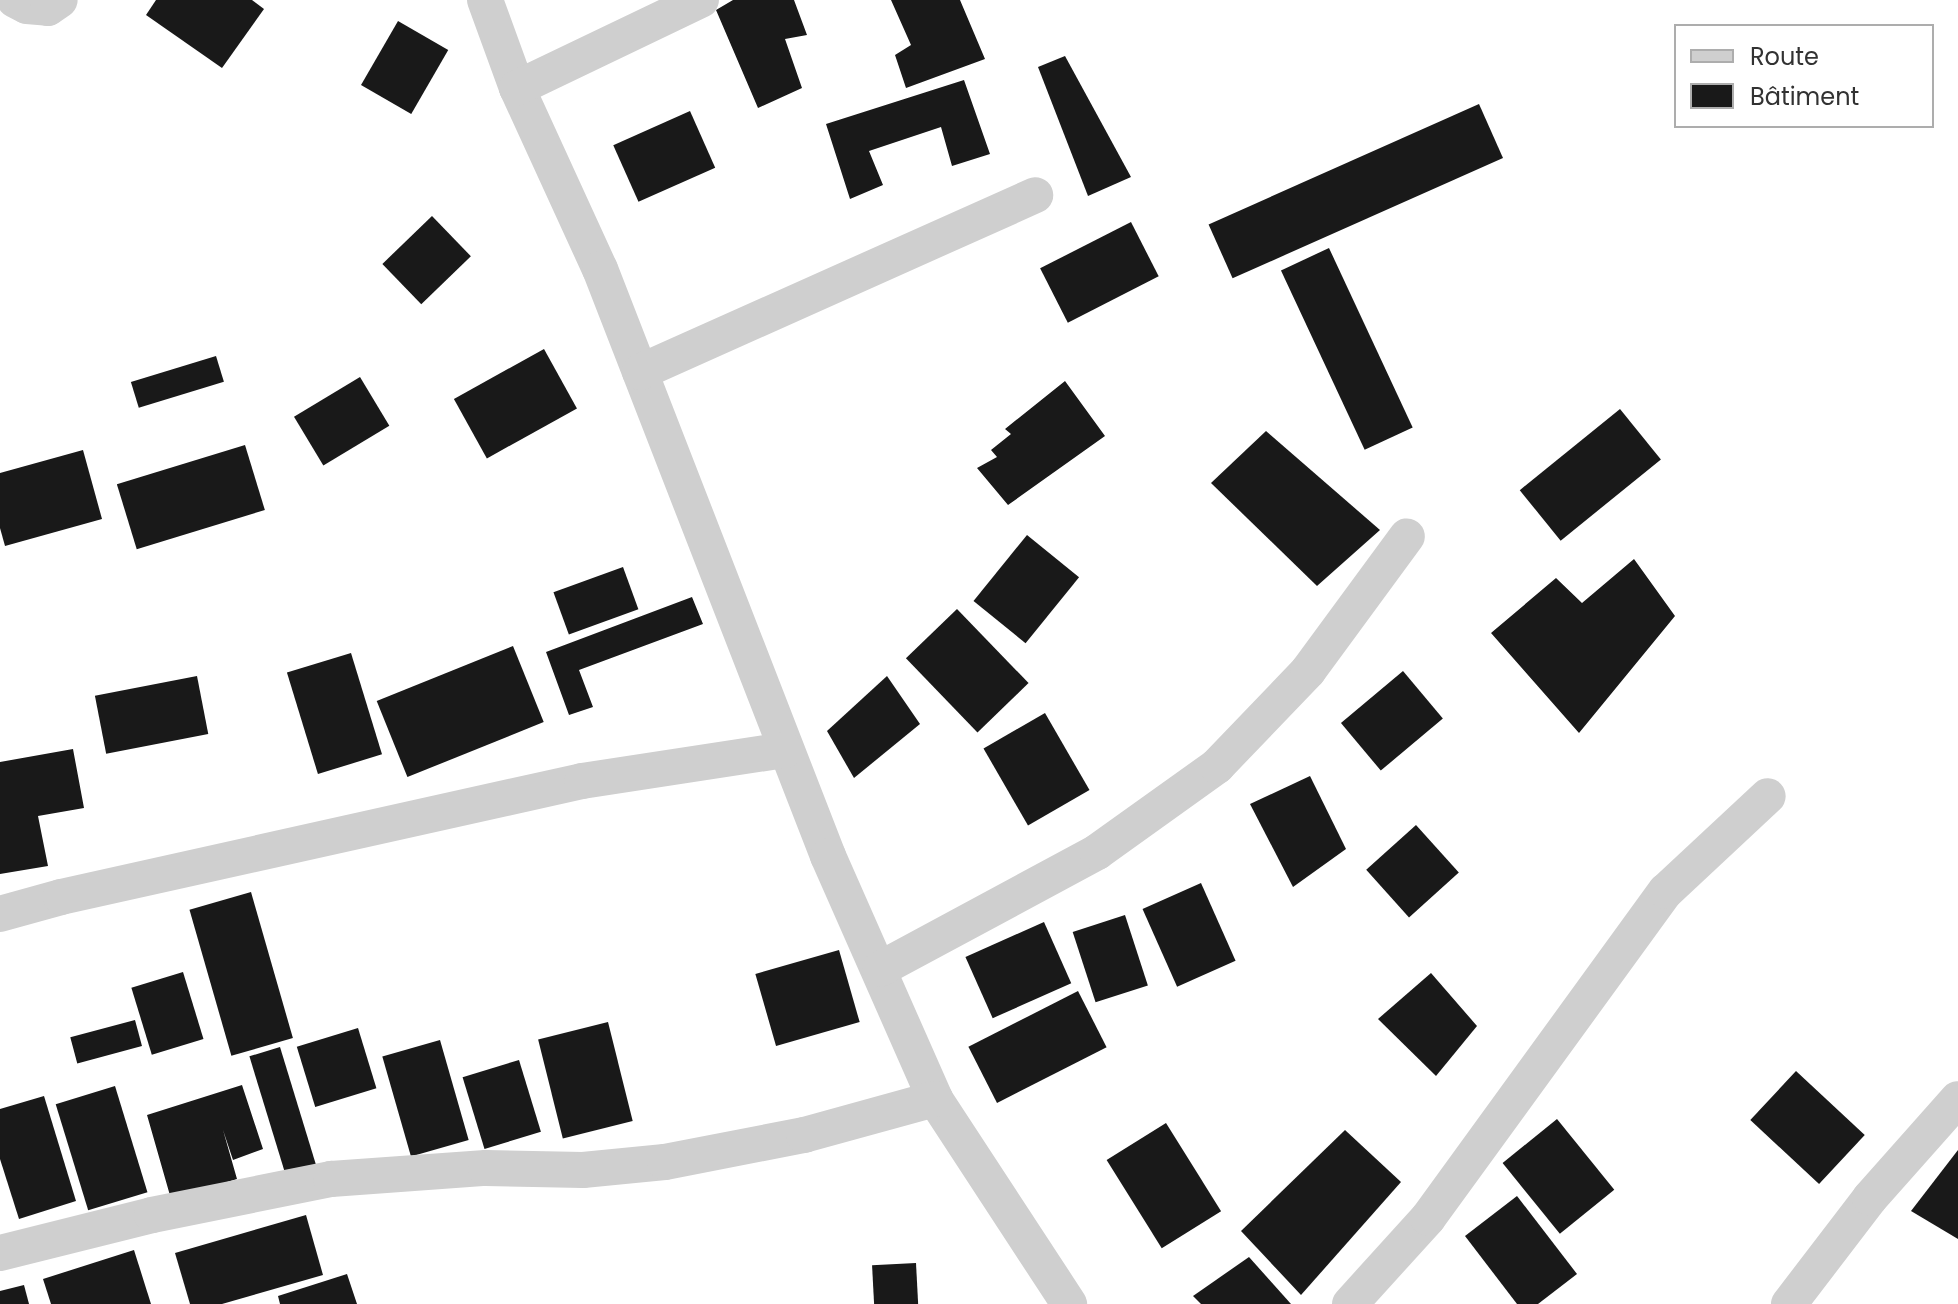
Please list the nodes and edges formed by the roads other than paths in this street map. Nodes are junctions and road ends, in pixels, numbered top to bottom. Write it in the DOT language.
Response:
graph roads {
  1 [pos="15,0"];
  2 [pos="60,0"];
  3 [pos="485,0"];
  4 [pos="701,0"];
  5 [pos="517,88"];
  6 [pos="1035,195"];
  7 [pos="640,372"];
  8 [pos="1407,536"];
  9 [pos="785,750"];
  10 [pos="1768,796"];
  11 [pos="0,914"];
  12 [pos="880,969"];
  13 [pos="935,1099"];
  14 [pos="1958,1099"];
  15 [pos="0,1253"];
  16 [pos="1069,1304"];
  17 [pos="1350,1304"];
  18 [pos="1789,1304"];
  1 -- 2 [label="street"];
  3 -- 5 [label="street"];
  4 -- 5 [label="street"];
  5 -- 7 [label="street"];
  6 -- 7 [label="street"];
  7 -- 9 [label="street"];
  8 -- 12 [label="street"];
  9 -- 11 [label="street"];
  9 -- 12 [label="street"];
  10 -- 17 [label="street"];
  12 -- 13 [label="street"];
  13 -- 15 [label="street"];
  13 -- 16 [label="street"];
  14 -- 18 [label="street"];
}
